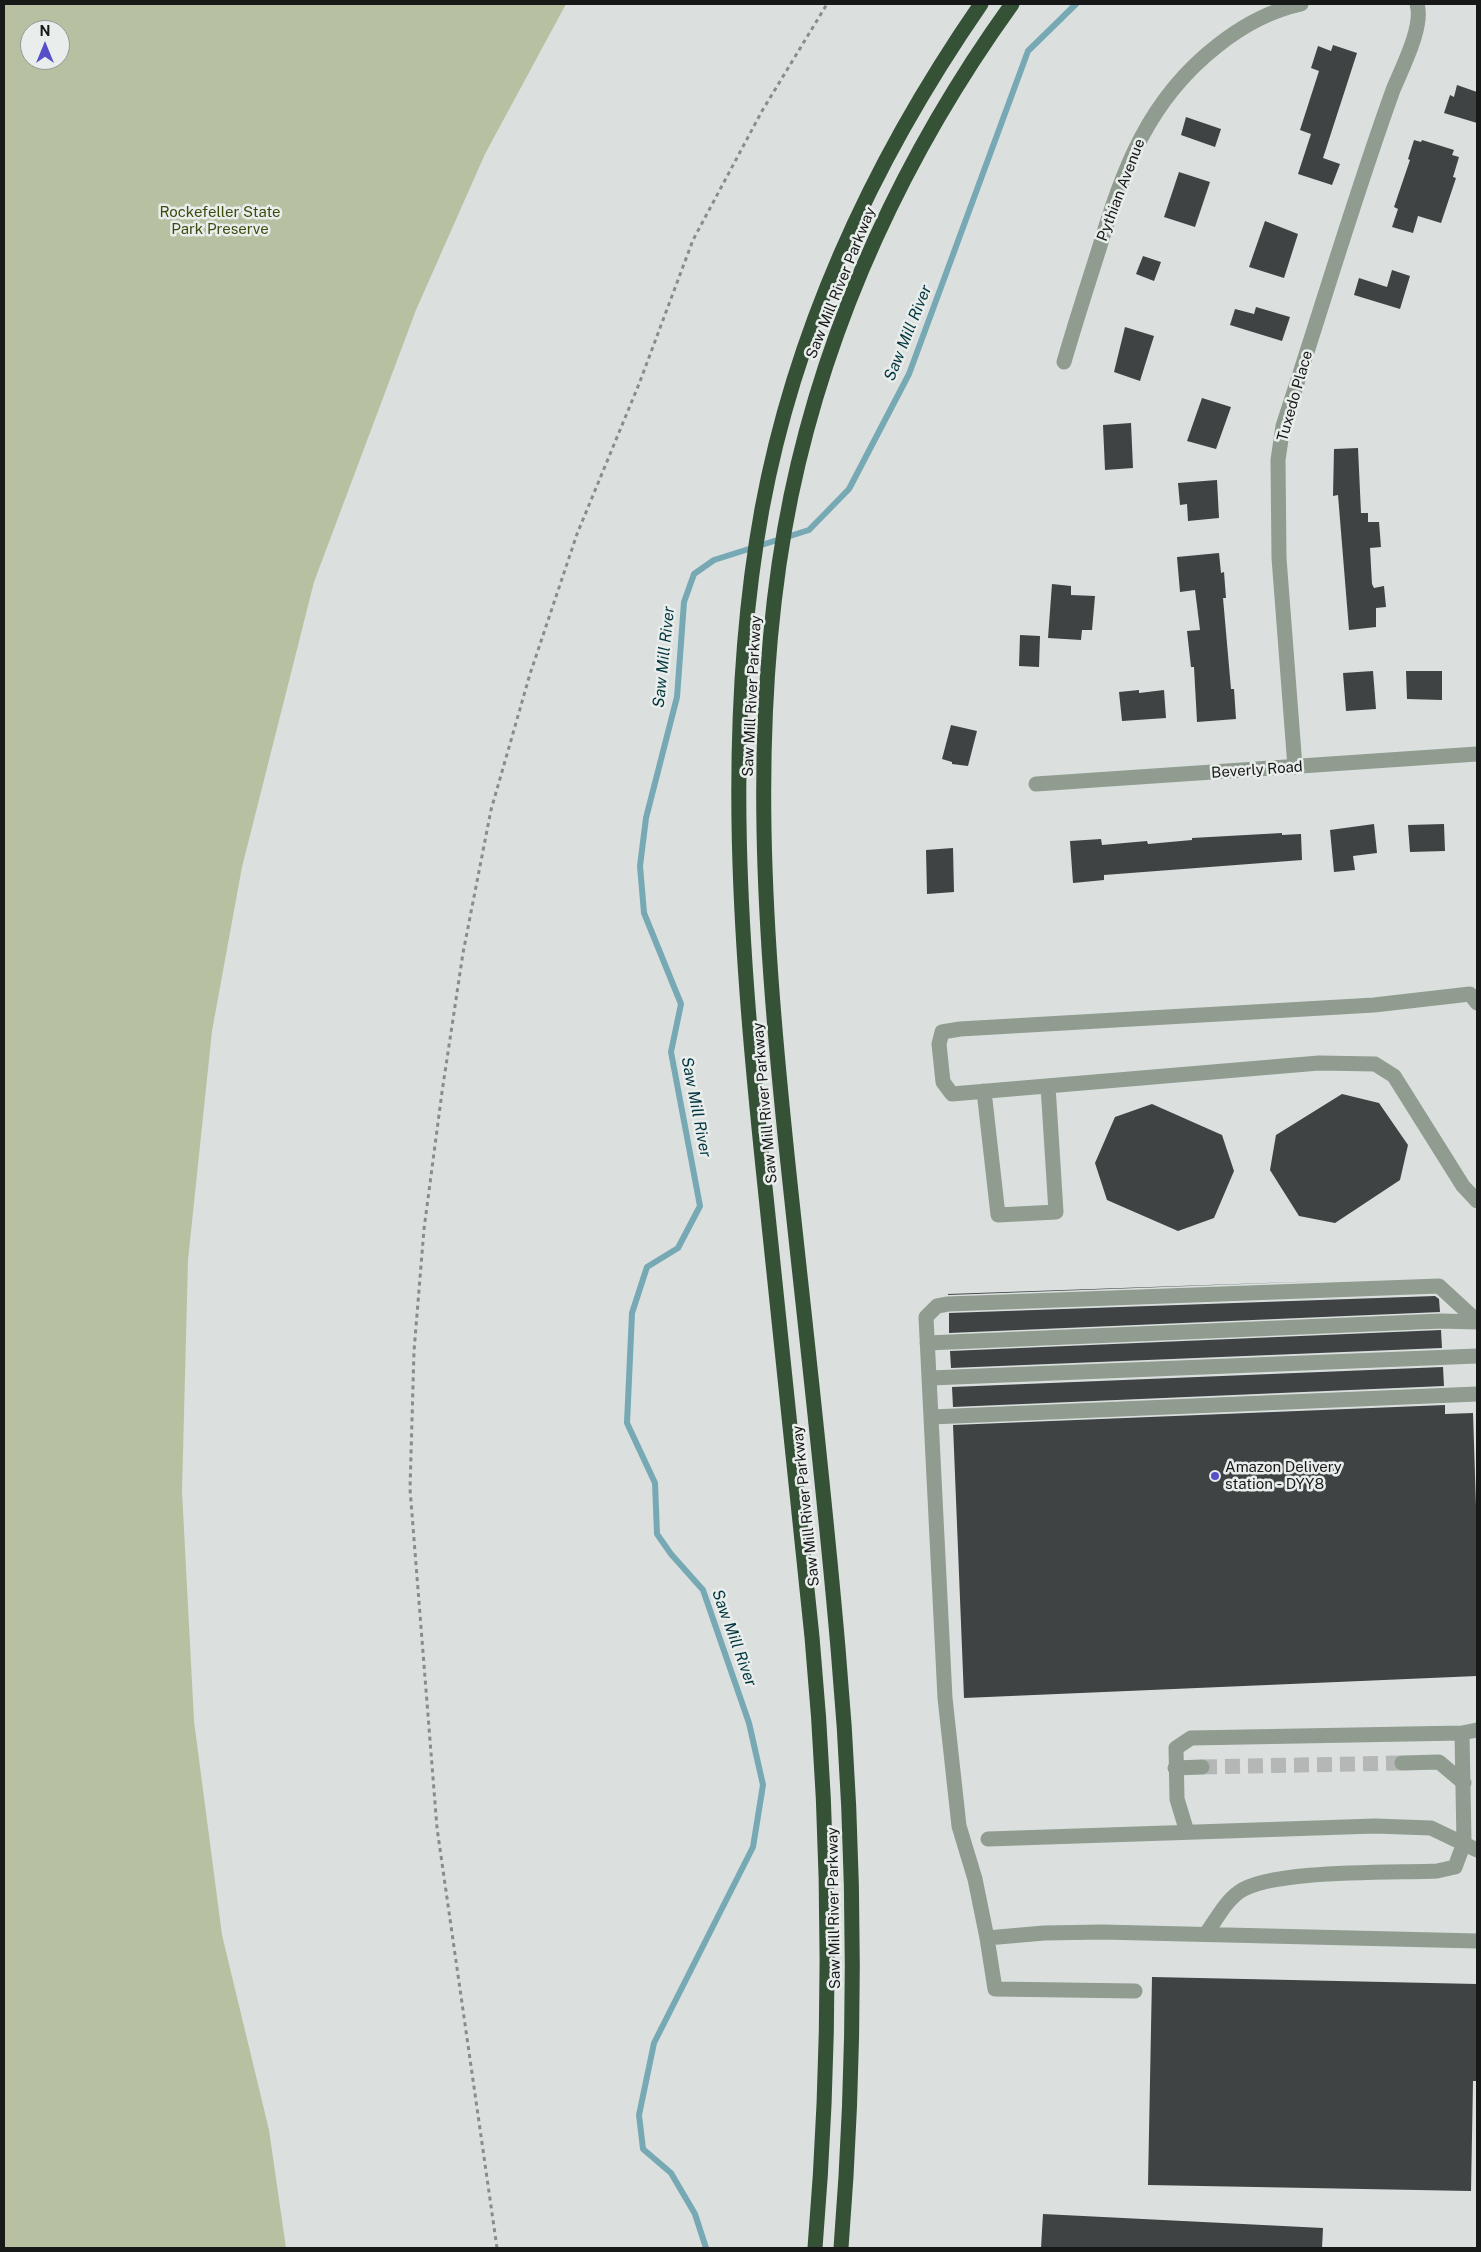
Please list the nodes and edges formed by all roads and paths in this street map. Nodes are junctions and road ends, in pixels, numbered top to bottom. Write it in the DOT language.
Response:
graph roads {
  1 [pos="827,4"];
  2 [pos="981,4"];
  3 [pos="1012,4"];
  4 [pos="1301,4"];
  5 [pos="1416,4"];
  6 [pos="1064,362"];
  7 [pos="1477,754"];
  8 [pos="1295,767"];
  9 [pos="1036,784"];
  10 [pos="1477,1003"];
  11 [pos="1048,1086"];
  12 [pos="984,1091"];
  13 [pos="1477,1201"];
  14 [pos="1477,1322"];
  15 [pos="928,1343"];
  16 [pos="1477,1356"];
  17 [pos="930,1378"];
  18 [pos="1477,1394"];
  19 [pos="931,1417"];
  20 [pos="1477,1730"];
  21 [pos="1462,1733"];
  22 [pos="1402,1763"];
  23 [pos="1202,1767"];
  24 [pos="1175,1768"];
  25 [pos="1464,1784"];
  26 [pos="1187,1832"];
  27 [pos="988,1839"];
  28 [pos="1471,1847"];
  29 [pos="1206,1934"];
  30 [pos="987,1938"];
  31 [pos="1477,1941"];
  32 [pos="1135,1991"];
  33 [pos="497,2248"];
  34 [pos="815,2248"];
  35 [pos="841,2248"];
  1 -- 33 [label="path"];
  2 -- 34 [label="highway, Saw Mill River Parkway"];
  3 -- 35 [label="highway, Saw Mill River Parkway"];
  4 -- 6 [label="street, Pythian Avenue"];
  5 -- 8 [label="street, Tuxedo Place"];
  7 -- 8 [label="street, Beverly Road"];
  8 -- 9 [label="street, Beverly Road"];
  10 -- 12 [label="street"];
  11 -- 12 [label="street"];
  11 -- 12 [label="street"];
  11 -- 13 [label="street"];
  14 -- 15 [label="street"];
  14 -- 15 [label="street"];
  15 -- 17 [label="street"];
  16 -- 17 [label="street"];
  17 -- 19 [label="street"];
  18 -- 19 [label="street"];
  19 -- 30 [label="street"];
  20 -- 21 [label="street"];
  21 -- 24 [label="street"];
  21 -- 25 [label="street"];
  22 -- 25 [label="street"];
  23 -- 24 [label="street"];
  24 -- 26 [label="street"];
  25 -- 28 [label="street"];
  26 -- 27 [label="street"];
  26 -- 28 [label="street"];
  28 -- 29 [label="street"];
  29 -- 30 [label="street"];
  29 -- 31 [label="street"];
  30 -- 32 [label="street"];
}
